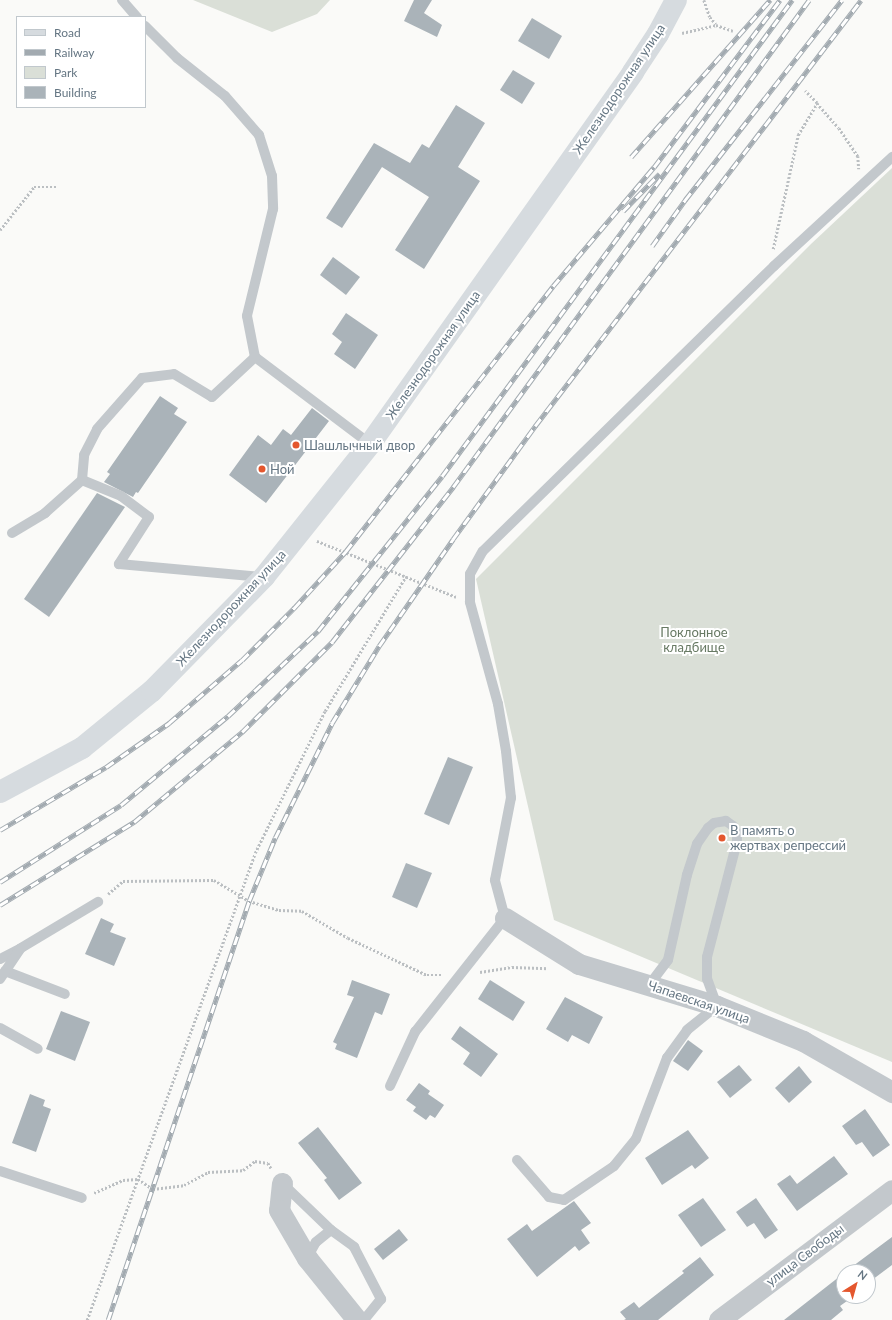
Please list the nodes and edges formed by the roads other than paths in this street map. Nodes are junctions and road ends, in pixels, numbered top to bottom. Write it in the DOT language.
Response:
graph roads {
  1 [pos="122,0"];
  2 [pos="676,0"];
  3 [pos="136,16"];
  4 [pos="146,27"];
  5 [pos="892,157"];
  6 [pos="255,357"];
  7 [pos="370,444"];
  8 [pos="82,480"];
  9 [pos="12,533"];
  10 [pos="264,577"];
  11 [pos="0,792"];
  12 [pos="98,902"];
  13 [pos="505,918"];
  14 [pos="22,948"];
  15 [pos="0,958"];
  16 [pos="2,975"];
  17 [pos="649,985"];
  18 [pos="65,994"];
  19 [pos="717,1006"];
  20 [pos="0,1028"];
  21 [pos="38,1049"];
  22 [pos="390,1086"];
  23 [pos="892,1092"];
  24 [pos="517,1160"];
  25 [pos="0,1171"];
  26 [pos="282,1182"];
  27 [pos="892,1190"];
  28 [pos="82,1198"];
  29 [pos="330,1230"];
  30 [pos="307,1258"];
  31 [pos="357,1320"];
  32 [pos="364,1320"];
  33 [pos="719,1320"];
  1 -- 3 [label="lane"];
  2 -- 7 [label="street, Железнодорожная улица"];
  4 -- 6 [label="lane"];
  5 -- 13 [label="lane"];
  6 -- 7 [label="lane"];
  6 -- 8 [label="lane"];
  7 -- 10 [label="street, Железнодорожная улица"];
  8 -- 9 [label="lane"];
  8 -- 10 [label="lane"];
  10 -- 11 [label="street, Железнодорожная улица"];
  12 -- 14 [label="lane"];
  13 -- 17 [label="street, Чапаевская улица"];
  13 -- 22 [label="lane"];
  14 -- 15 [label="lane"];
  14 -- 16 [label="lane"];
  16 -- 18 [label="lane"];
  17 -- 19 [label="street, Чапаевская улица"];
  17 -- 19 [label="lane"];
  19 -- 23 [label="street, Чапаевская улица"];
  19 -- 24 [label="lane"];
  20 -- 21 [label="lane"];
  25 -- 28 [label="lane"];
  26 -- 29 [label="lane"];
  26 -- 30 [label="street"];
  27 -- 33 [label="street, улица Свободы"];
  29 -- 30 [label="lane"];
  29 -- 32 [label="lane"];
  30 -- 31 [label="street"];
}
